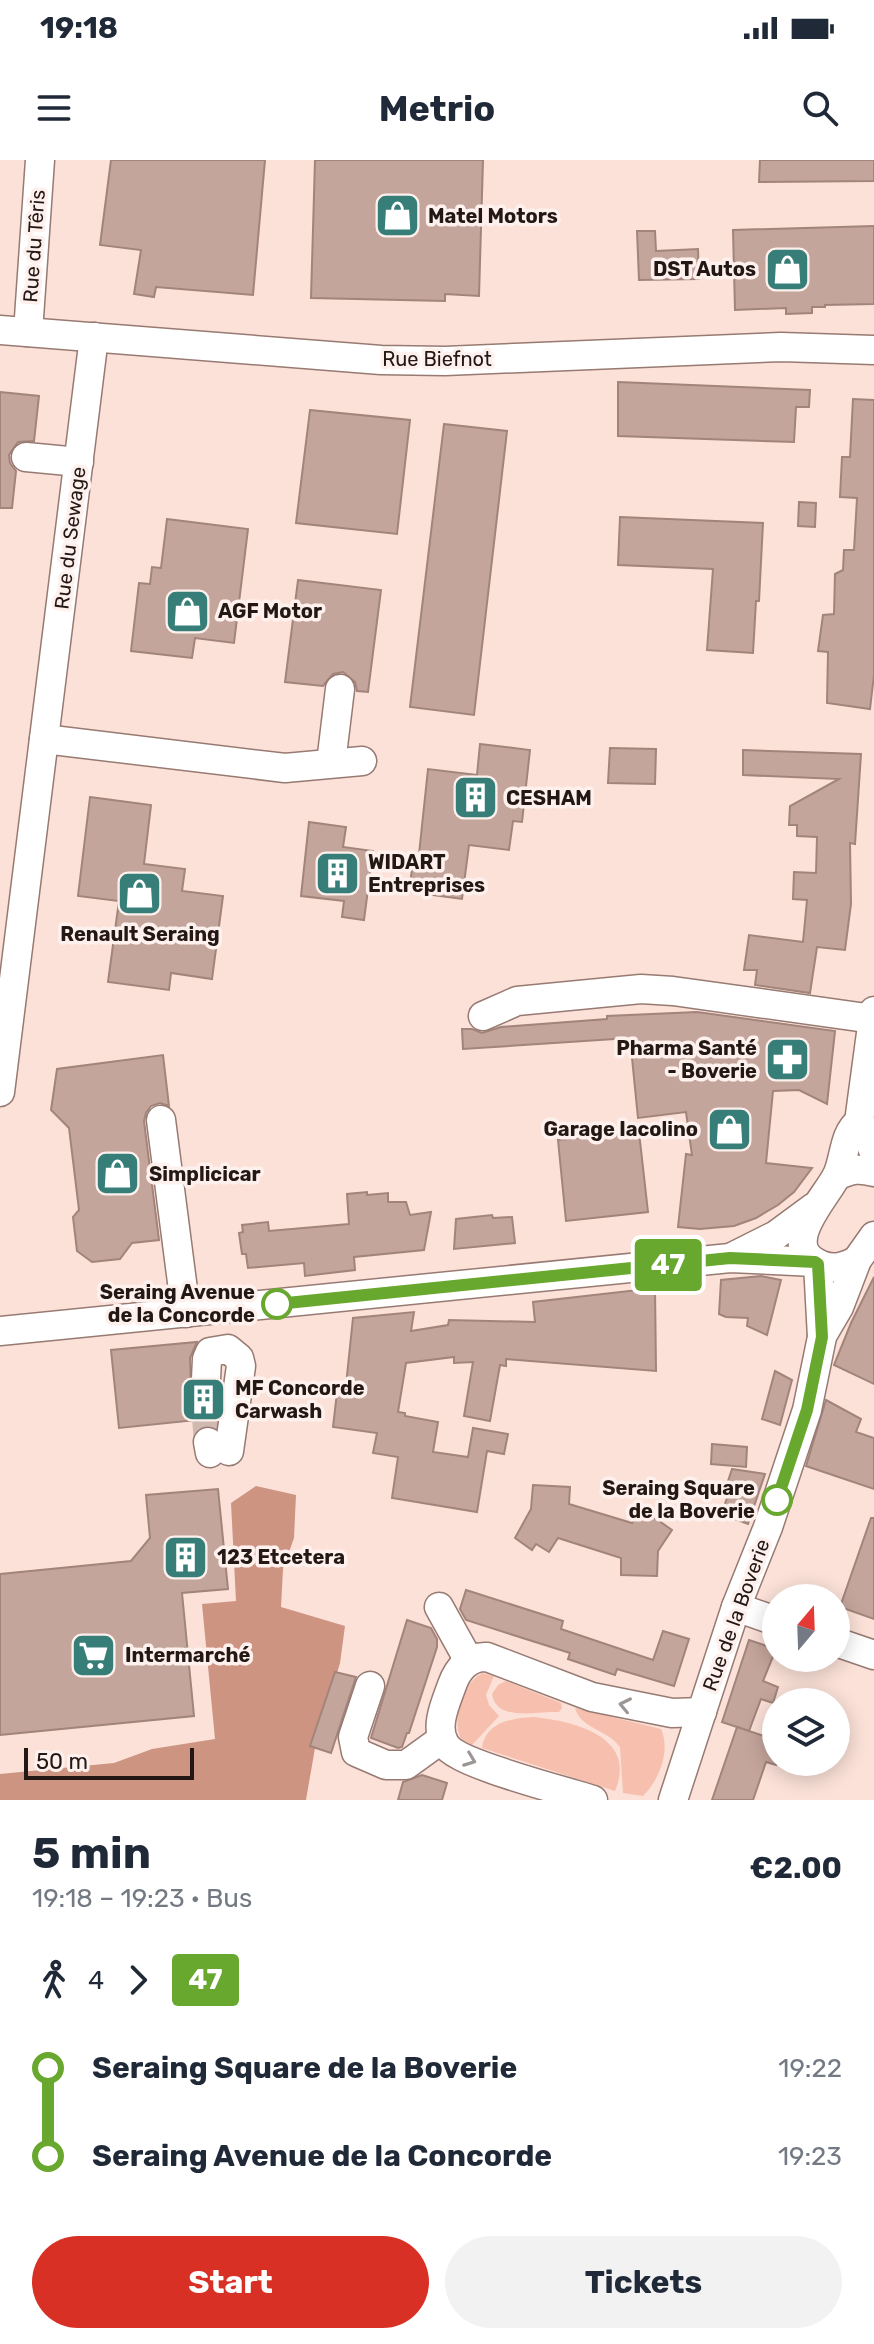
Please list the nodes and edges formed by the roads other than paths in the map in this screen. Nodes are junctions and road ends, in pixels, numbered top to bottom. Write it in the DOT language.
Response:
graph roads {
  1 [pos="40,160"];
  2 [pos="0,330"];
  3 [pos="28,332"];
  4 [pos="94,337"];
  5 [pos="874,350"];
  6 [pos="26,457"];
  7 [pos="79,462"];
  8 [pos="340,689"];
  9 [pos="44,739"];
  10 [pos="362,761"];
  11 [pos="331,763"];
  12 [pos="874,1011"];
  13 [pos="483,1016"];
  14 [pos="873,1019"];
  15 [pos="0,1092"];
  16 [pos="161,1120"];
  17 [pos="859,1122"];
  18 [pos="874,1153"];
  19 [pos="874,1172"];
  20 [pos="837,1176"];
  21 [pos="817,1205"];
  22 [pos="867,1250"];
  23 [pos="730,1258"];
  24 [pos="816,1263"];
  25 [pos="186,1313"];
  26 [pos="0,1331"];
  27 [pos="822,1337"];
  28 [pos="206,1379"];
  29 [pos="216,1449"];
  30 [pos="439,1607"];
  31 [pos="736,1607"];
  32 [pos="762,1616"];
  33 [pos="850,1647"];
  34 [pos="874,1655"];
  35 [pos="469,1661"];
  36 [pos="370,1686"];
  37 [pos="702,1712"];
  38 [pos="442,1739"];
  39 [pos="593,1800"];
  40 [pos="673,1800"];
  1 -- 3 [label="street, Rue du Têris"];
  2 -- 3 [label="street, Rue Biefnot"];
  3 -- 4 [label="street, Rue Biefnot"];
  4 -- 5 [label="street, Rue Biefnot"];
  4 -- 7 [label="street, Rue du Sewage"];
  6 -- 7 [label="street"];
  7 -- 9 [label="street, Rue du Sewage"];
  8 -- 11 [label="street"];
  9 -- 11 [label="street"];
  9 -- 15 [label="street, Rue du Sewage"];
  10 -- 11 [label="street"];
  12 -- 14 [label="street, Rue de la Boverie"];
  13 -- 14 [label="street"];
  14 -- 17 [label="street, Rue de la Boverie"];
  16 -- 25 [label="street"];
  17 -- 18 [label="street"];
  17 -- 20 [label="street, Rue de la Boverie"];
  19 -- 20 [label="street"];
  20 -- 21 [label="street, Rue de la Boverie"];
  21 -- 23 [label="street"];
  21 -- 24 [label="street, Rue de la Boverie"];
  22 -- 24 [label="street, Rue de la Boverie"];
  22 -- 27 [label="street, Rue de la Boverie"];
  23 -- 24 [label="street"];
  23 -- 25 [label="street"];
  24 -- 27 [label="street, Rue de la Boverie"];
  25 -- 26 [label="street"];
  27 -- 31 [label="street, Rue de la Boverie"];
  28 -- 29 [label="street"];
  30 -- 35 [label="street"];
  31 -- 32 [label="street"];
  31 -- 37 [label="street, Rue de la Boverie"];
  33 -- 34 [label="street"];
  37 -- 35 [label="street, one-way"];
  35 -- 38 [label="street"];
  36 -- 38 [label="street"];
  37 -- 40 [label="street, Rue de la Boverie"];
  38 -- 39 [label="street, one-way"];
}
